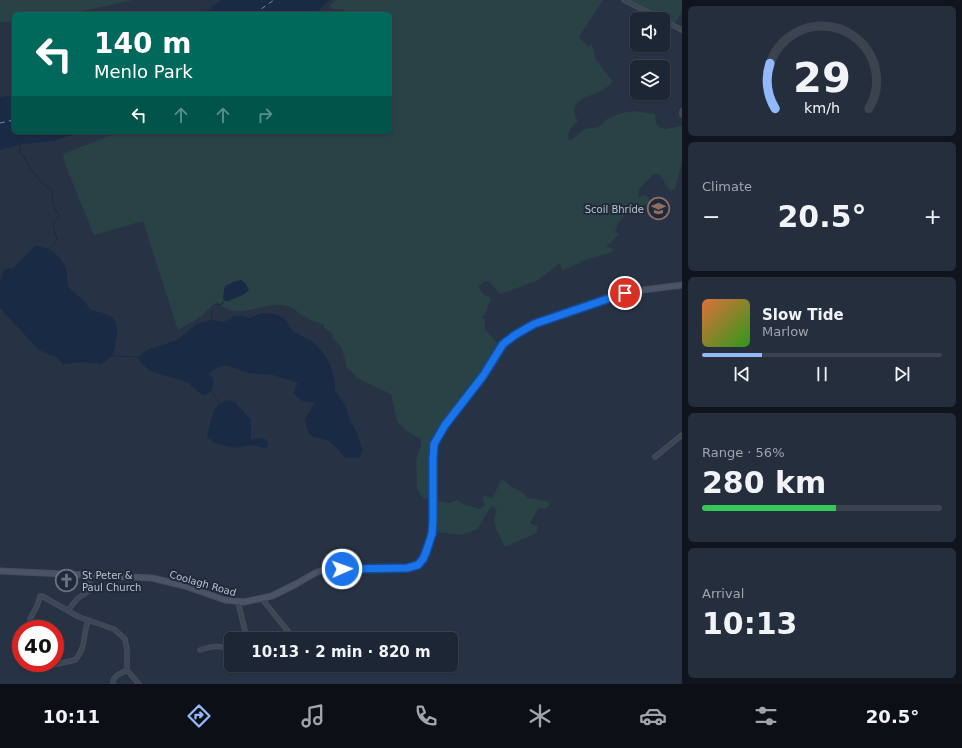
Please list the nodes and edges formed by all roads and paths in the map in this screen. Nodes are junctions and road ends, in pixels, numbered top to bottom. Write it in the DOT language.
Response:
graph roads {
  1 [pos="624,0"];
  2 [pos="648,12"];
  3 [pos="670,23"];
  4 [pos="682,30"];
  5 [pos="682,111"];
  6 [pos="682,115"];
  7 [pos="682,285"];
  8 [pos="682,435"];
  9 [pos="655,457"];
  10 [pos="0,571"];
  11 [pos="89,575"];
  12 [pos="262,599"];
  13 [pos="238,602"];
  14 [pos="68,610"];
  15 [pos="30,619"];
  16 [pos="88,620"];
  17 [pos="245,632"];
  18 [pos="286,632"];
  19 [pos="224,647"];
  20 [pos="200,650"];
  21 [pos="64,662"];
  22 [pos="127,670"];
  23 [pos="112,684"];
  24 [pos="139,684"];
  1 -- 2 [label="street"];
  3 -- 4 [label="street"];
  5 -- 6 [label="street"];
  7 -- 12 [label="street, Coolagh Road"];
  8 -- 9 [label="street"];
  10 -- 11 [label="street, Coolagh Road"];
  11 -- 13 [label="street, Coolagh Road"];
  11 -- 14 [label="street"];
  12 -- 13 [label="street, Coolagh Road"];
  12 -- 18 [label="street"];
  13 -- 17 [label="street"];
  14 -- 15 [label="street"];
  14 -- 16 [label="street"];
  16 -- 21 [label="street"];
  16 -- 22 [label="street"];
  19 -- 20 [label="street"];
  22 -- 23 [label="street"];
  22 -- 24 [label="street"];
}
